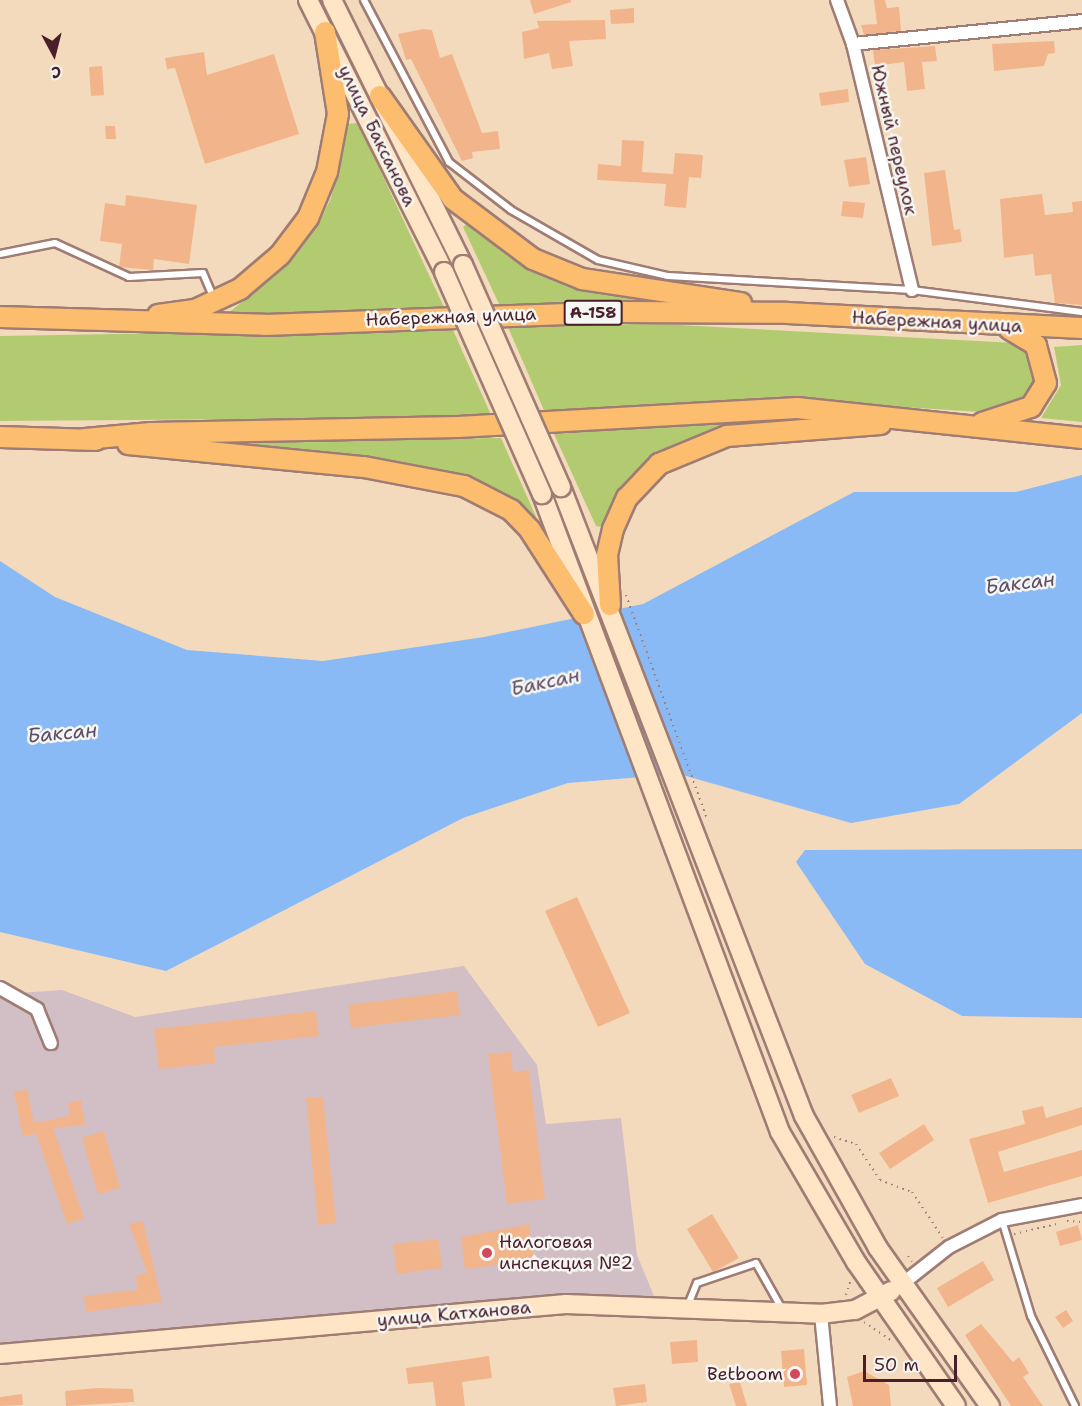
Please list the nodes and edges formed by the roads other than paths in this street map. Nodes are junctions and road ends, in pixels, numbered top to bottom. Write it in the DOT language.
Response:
graph roads {
  1 [pos="308,0"];
  2 [pos="332,0"];
  3 [pos="364,0"];
  4 [pos="837,0"];
  5 [pos="1082,21"];
  6 [pos="325,32"];
  7 [pos="853,44"];
  8 [pos="380,96"];
  9 [pos="0,254"];
  10 [pos="912,290"];
  11 [pos="216,303"];
  12 [pos="1082,312"];
  13 [pos="787,313"];
  14 [pos="0,317"];
  15 [pos="28,317"];
  16 [pos="104,321"];
  17 [pos="0,326"];
  18 [pos="1003,326"];
  19 [pos="1082,328"];
  20 [pos="916,422"];
  21 [pos="953,426"];
  22 [pos="0,437"];
  23 [pos="1082,438"];
  24 [pos="85,439"];
  25 [pos="619,604"];
  26 [pos="584,614"];
  27 [pos="0,988"];
  28 [pos="51,1043"];
  29 [pos="1082,1205"];
  30 [pos="1002,1220"];
  31 [pos="902,1284"];
  32 [pos="881,1298"];
  33 [pos="686,1309"];
  34 [pos="784,1312"];
  35 [pos="821,1314"];
  36 [pos="0,1354"];
  37 [pos="830,1406"];
  38 [pos="956,1406"];
  39 [pos="990,1406"];
  40 [pos="1075,1406"];
  1 -- 6 [label="main road, улица Баксанова"];
  2 -- 8 [label="main road, улица Баксанова"];
  3 -- 10 [label="lane"];
  4 -- 7 [label="street, Южный переулок"];
  5 -- 7 [label="street"];
  6 -- 11 [label="main road"];
  6 -- 26 [label="main road, улица Баксанова, bridge"];
  7 -- 10 [label="street, Южный переулок"];
  8 -- 13 [label="main road"];
  8 -- 25 [label="main road, улица Баксанова, bridge"];
  9 -- 11 [label="lane"];
  10 -- 12 [label="lane"];
  11 -- 16 [label="main road"];
  13 -- 16 [label="main road, Набережная улица / А-158"];
  13 -- 18 [label="main road, Набережная улица / А-158"];
  14 -- 15 [label="main road, Набережная улица / А-158"];
  15 -- 16 [label="main road, Набережная улица / А-158"];
  15 -- 17 [label="main road"];
  18 -- 19 [label="main road, Набережная улица / А-158"];
  18 -- 21 [label="main road"];
  20 -- 21 [label="main road"];
  20 -- 24 [label="main road"];
  20 -- 25 [label="main road"];
  21 -- 23 [label="main road"];
  22 -- 24 [label="main road"];
  24 -- 26 [label="main road"];
  25 -- 31 [label="main road, улица Баксанова"];
  26 -- 32 [label="main road, улица Баксанова"];
  27 -- 28 [label="street"];
  29 -- 30 [label="street"];
  30 -- 31 [label="street"];
  30 -- 40 [label="lane"];
  31 -- 32 [label="main road, улица Катханова"];
  31 -- 39 [label="main road, улица Баксанова"];
  32 -- 35 [label="main road, улица Катханова"];
  32 -- 38 [label="main road, улица Баксанова"];
  33 -- 34 [label="main road, улица Катханова"];
  33 -- 34 [label="lane"];
  33 -- 36 [label="main road, улица Катханова"];
  34 -- 35 [label="main road, улица Катханова"];
  35 -- 37 [label="street"];
}
